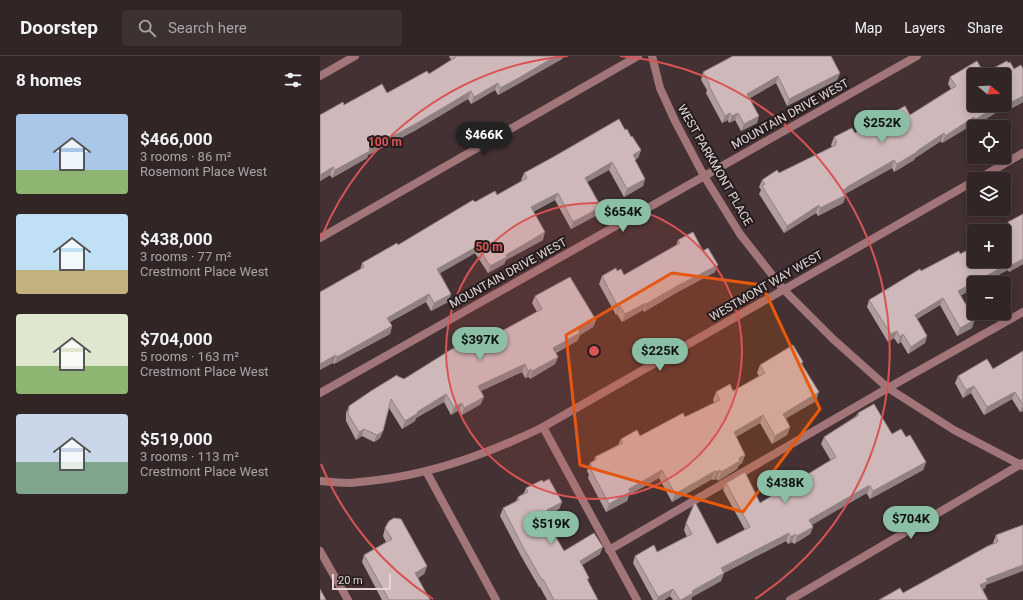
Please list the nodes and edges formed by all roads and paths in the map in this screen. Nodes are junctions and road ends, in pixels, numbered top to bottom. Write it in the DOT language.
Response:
graph roads {
  1 [pos="355,56"];
  2 [pos="638,56"];
  3 [pos="652,56"];
  4 [pos="917,56"];
  5 [pos="320,76"];
  6 [pos="1023,153"];
  7 [pos="990,172"];
  8 [pos="704,176"];
  9 [pos="967,185"];
  10 [pos="320,238"];
  11 [pos="784,290"];
  12 [pos="1023,312"];
  13 [pos="888,388"];
  14 [pos="320,393"];
  15 [pos="543,427"];
  16 [pos="1022,464"];
  17 [pos="426,471"];
  18 [pos="320,481"];
  19 [pos="609,550"];
  20 [pos="320,551"];
  21 [pos="348,600"];
  22 [pos="496,600"];
  23 [pos="637,600"];
  24 [pos="790,600"];
  1 -- 5 [label="street"];
  2 -- 10 [label="street"];
  3 -- 8 [label="street, WEST PARKMONT PLACE"];
  4 -- 8 [label="street, MOUNTAIN DRIVE WEST"];
  6 -- 7 [label="street"];
  8 -- 11 [label="street, WEST PARKMONT PLACE"];
  8 -- 14 [label="street, MOUNTAIN DRIVE WEST"];
  9 -- 11 [label="street, WESTMONT WAY WEST"];
  11 -- 13 [label="street, WEST PARKMONT PLACE"];
  11 -- 15 [label="street, WESTMONT WAY WEST"];
  12 -- 13 [label="street"];
  13 -- 16 [label="street, WEST PARKMONT PLACE"];
  13 -- 19 [label="street"];
  15 -- 17 [label="street, WESTMONT WAY WEST"];
  15 -- 19 [label="street"];
  16 -- 24 [label="street"];
  17 -- 18 [label="street, WESTMONT WAY WEST"];
  17 -- 22 [label="street"];
  19 -- 23 [label="street"];
  20 -- 21 [label="street"];
}
